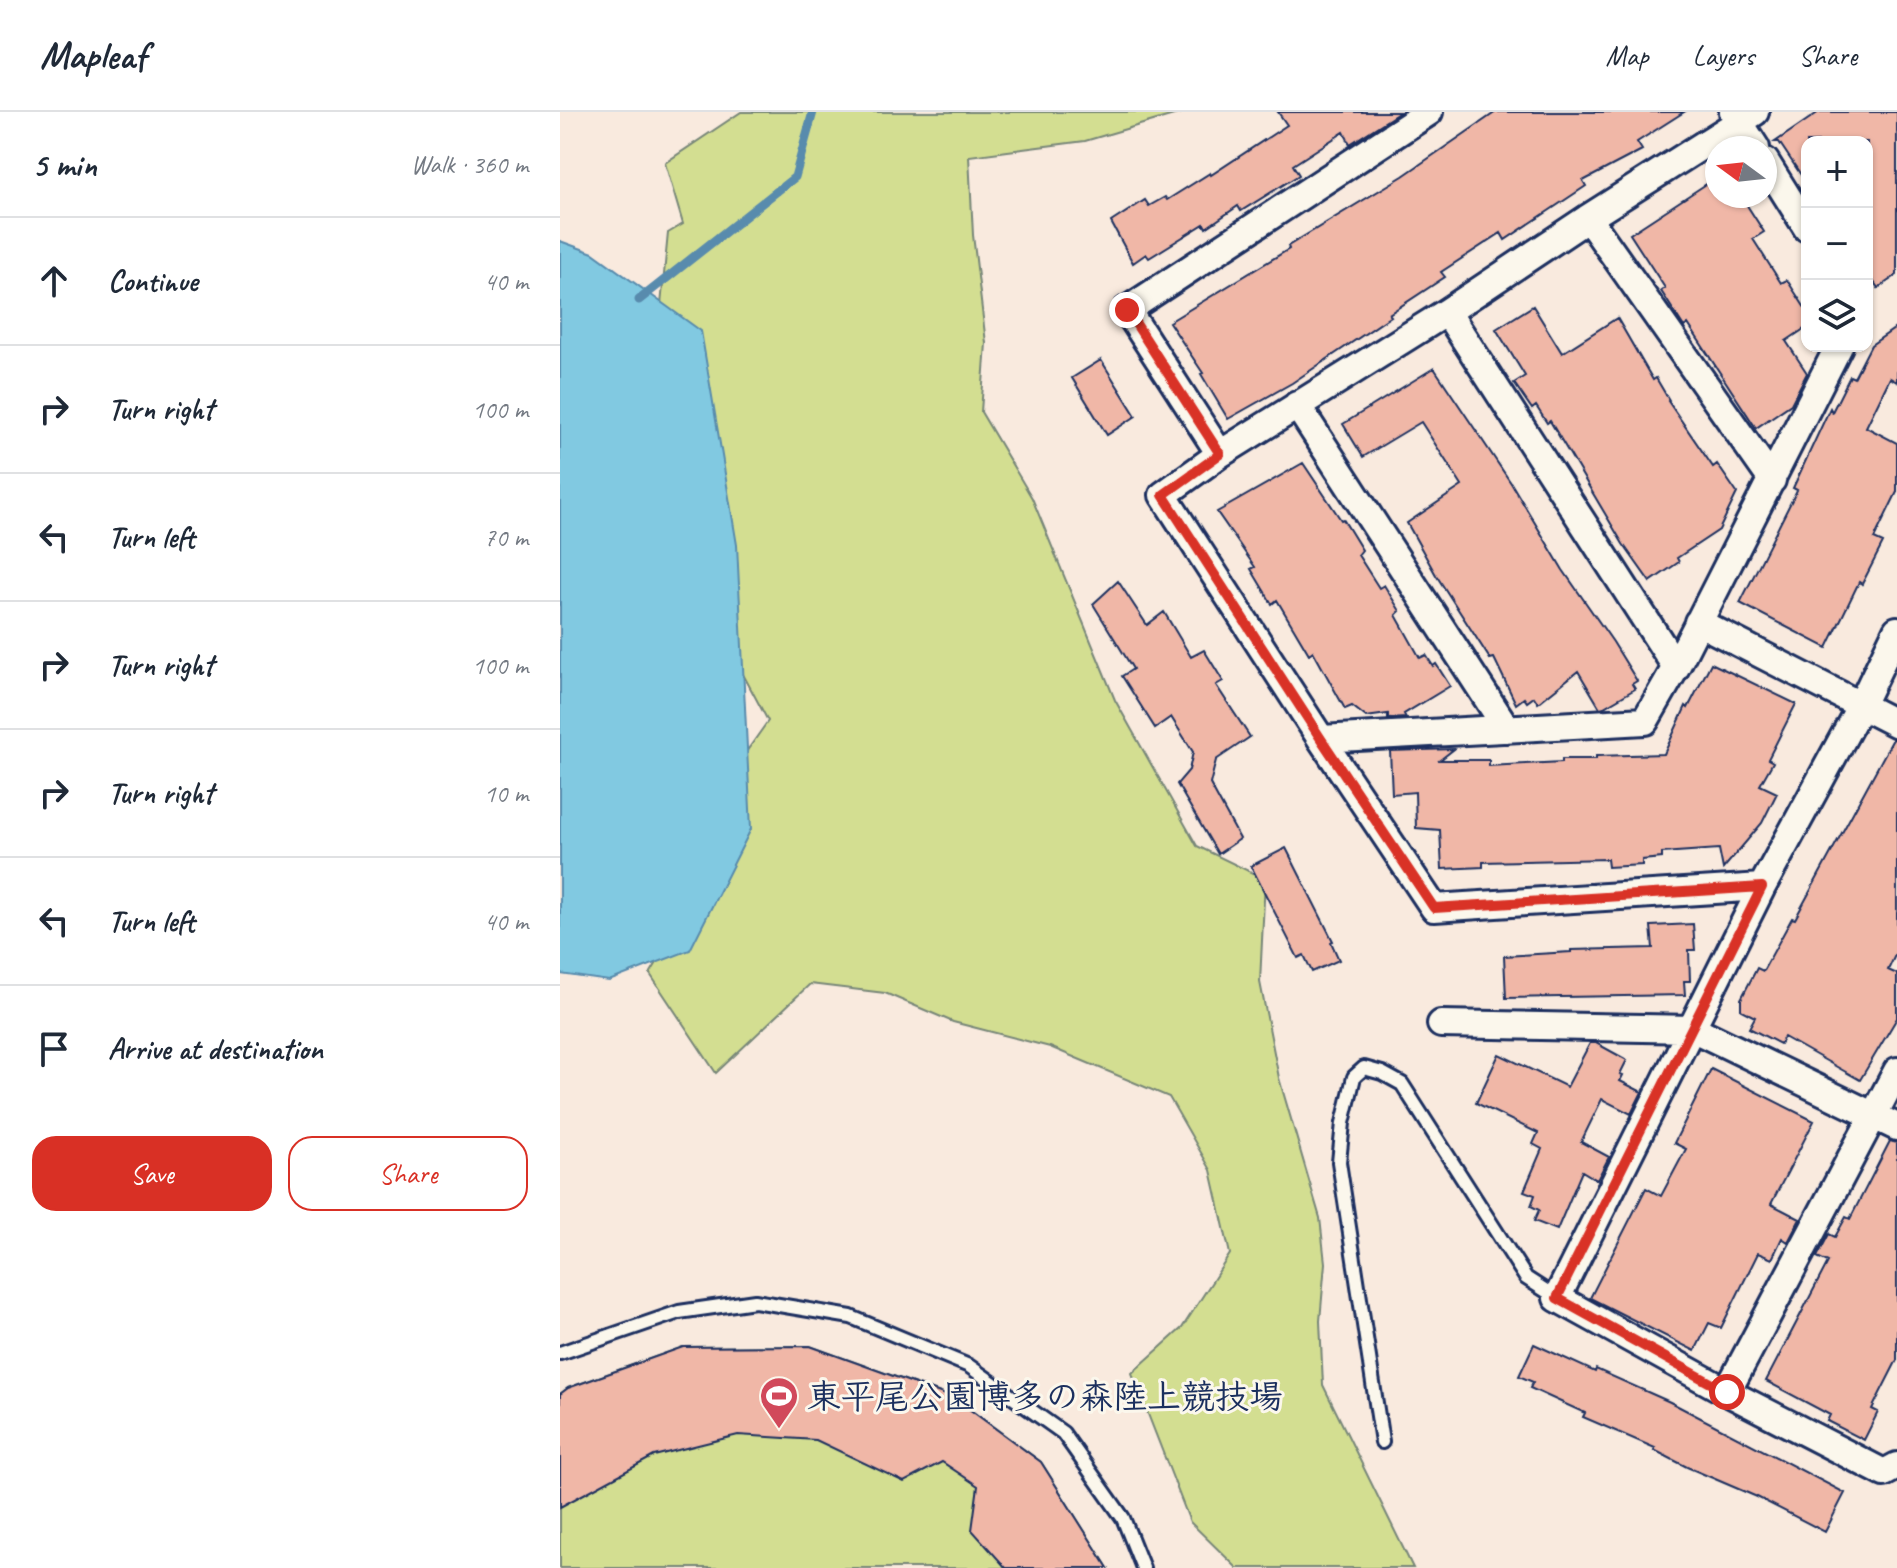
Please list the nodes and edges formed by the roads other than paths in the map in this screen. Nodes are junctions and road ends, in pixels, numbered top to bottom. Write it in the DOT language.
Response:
graph roads {
  1 [pos="1429,112"];
  2 [pos="1743,115"];
  3 [pos="1751,136"];
  4 [pos="1777,180"];
  5 [pos="1588,218"];
  6 [pos="1801,218"];
  7 [pos="1447,312"];
  8 [pos="1836,352"];
  9 [pos="1297,405"];
  10 [pos="1220,454"];
  11 [pos="1772,480"];
  12 [pos="1698,622"];
  13 [pos="1897,630"];
  14 [pos="1676,667"];
  15 [pos="1861,705"];
  16 [pos="1897,724"];
  17 [pos="1507,729"];
  18 [pos="1321,739"];
  19 [pos="1762,887"];
  20 [pos="1441,1024"];
  21 [pos="1694,1029"];
  22 [pos="1897,1071"];
  23 [pos="1886,1122"];
  24 [pos="1557,1298"];
  25 [pos="560,1353"];
  26 [pos="1727,1392"];
  27 [pos="1382,1442"];
  28 [pos="1897,1466"];
  29 [pos="1143,1568"];
  1 -- 10 [label="street"];
  2 -- 3 [label="street"];
  2 -- 5 [label="street"];
  4 -- 6 [label="street"];
  5 -- 7 [label="street"];
  5 -- 11 [label="street"];
  7 -- 9 [label="street"];
  7 -- 14 [label="street"];
  8 -- 11 [label="street"];
  9 -- 10 [label="street"];
  9 -- 17 [label="street"];
  10 -- 18 [label="street"];
  11 -- 12 [label="street"];
  12 -- 14 [label="street"];
  12 -- 15 [label="street"];
  13 -- 15 [label="street"];
  14 -- 17 [label="street"];
  15 -- 16 [label="street"];
  15 -- 19 [label="street"];
  17 -- 18 [label="street"];
  18 -- 19 [label="street"];
  19 -- 21 [label="street"];
  20 -- 21 [label="street"];
  21 -- 23 [label="street"];
  21 -- 24 [label="street"];
  22 -- 23 [label="street"];
  23 -- 26 [label="street"];
  24 -- 26 [label="street"];
  24 -- 27 [label="lane"];
  25 -- 29 [label="lane"];
  26 -- 28 [label="street"];
}
